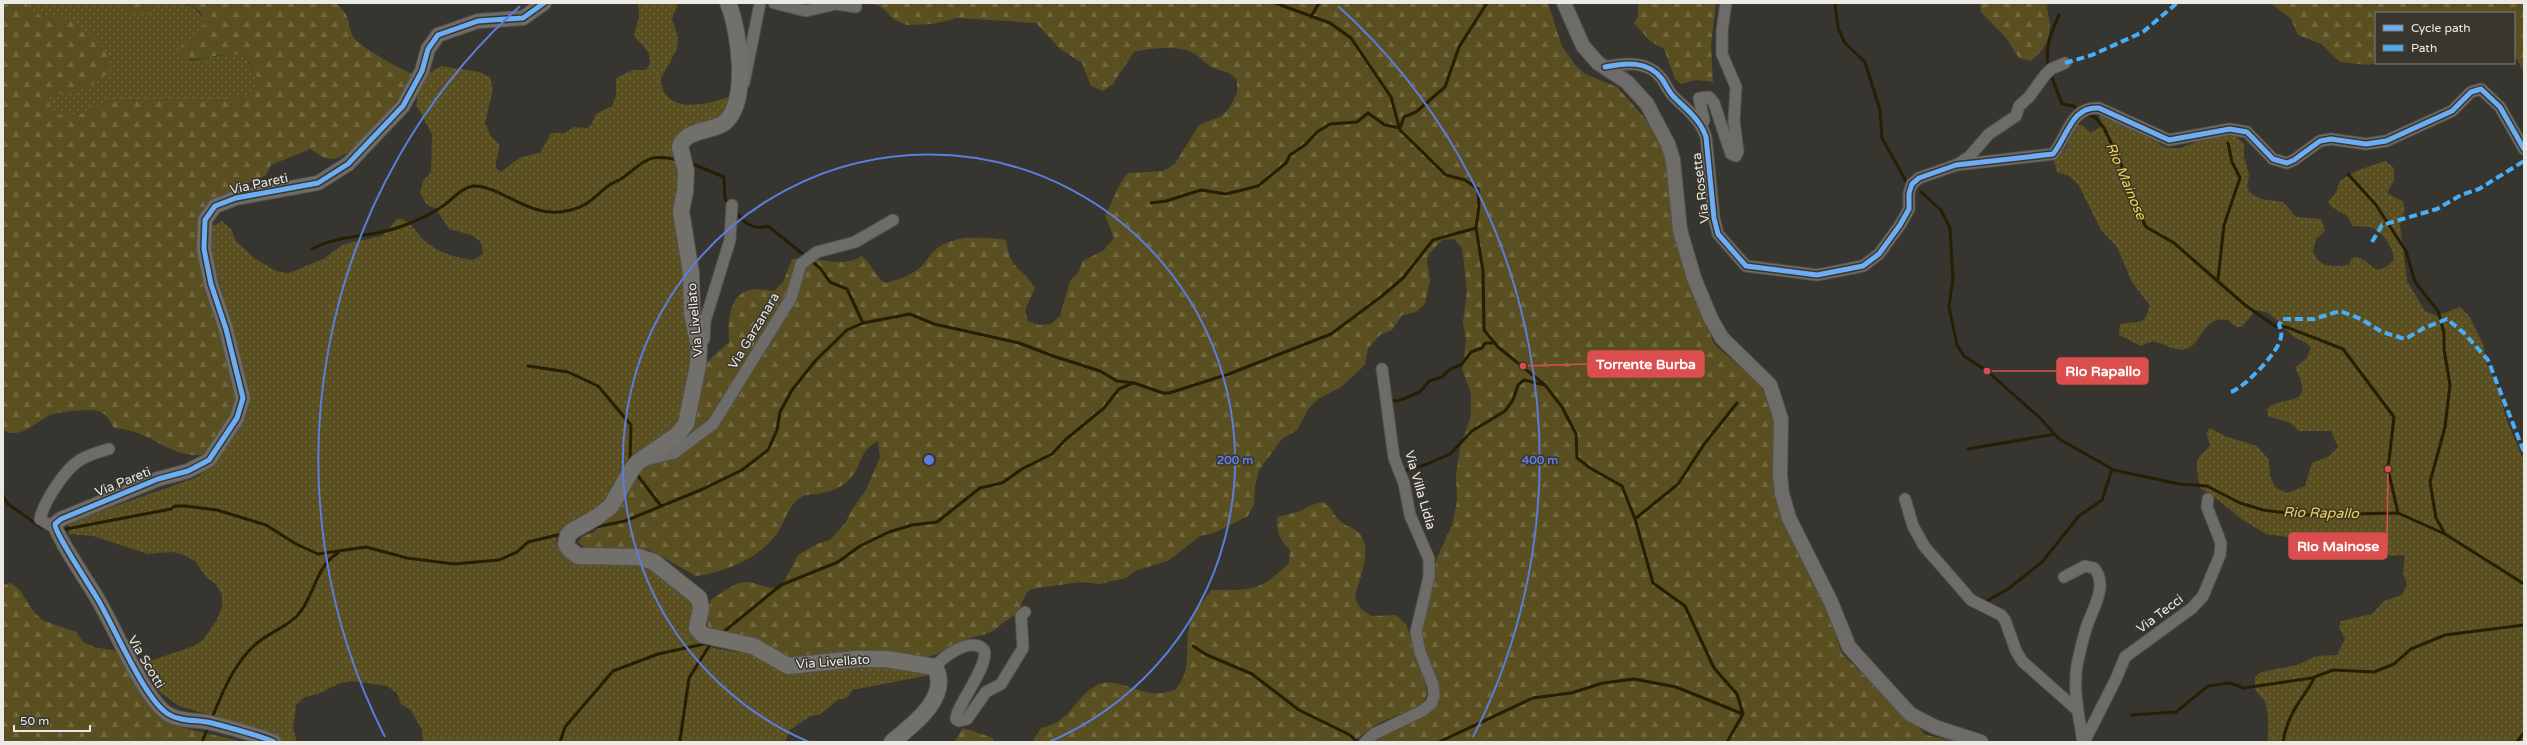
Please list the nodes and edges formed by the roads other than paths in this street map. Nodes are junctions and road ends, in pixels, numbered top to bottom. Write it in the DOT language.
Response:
graph roads {
  1 [pos="544,3"];
  2 [pos="728,3"];
  3 [pos="760,3"];
  4 [pos="774,3"];
  5 [pos="1564,3"];
  6 [pos="1726,3"];
  7 [pos="856,7"];
  8 [pos="2065,63"];
  9 [pos="1605,67"];
  10 [pos="737,96"];
  11 [pos="1702,124"];
  12 [pos="2524,149"];
  13 [pos="1956,165"];
  14 [pos="732,205"];
  15 [pos="893,220"];
  16 [pos="699,347"];
  17 [pos="1382,369"];
  18 [pos="108,449"];
  19 [pos="638,462"];
  20 [pos="1905,498"];
  21 [pos="2208,499"];
  22 [pos="55,526"];
  23 [pos="2064,577"];
  24 [pos="1025,612"];
  25 [pos="935,667"];
  26 [pos="2076,709"];
  27 [pos="274,742"];
  28 [pos="892,742"];
  29 [pos="1365,742"];
  30 [pos="1981,742"];
  31 [pos="2083,742"];
  1 -- 22 [label="street, Via Pareti"];
  2 -- 10 [label="main road, Via Livellato"];
  3 -- 10 [label="street"];
  4 -- 7 [label="street"];
  5 -- 9 [label="street"];
  6 -- 11 [label="street"];
  8 -- 13 [label="street, Via Rosetta"];
  9 -- 11 [label="street"];
  9 -- 30 [label="street"];
  10 -- 16 [label="main road, Via Livellato"];
  11 -- 13 [label="street, Via Rosetta"];
  12 -- 13 [label="street, Via Rosetta"];
  14 -- 16 [label="street"];
  15 -- 19 [label="street, Via Garzanara"];
  16 -- 19 [label="main road, Via Livellato"];
  17 -- 29 [label="street, Via Villa Lidia"];
  18 -- 22 [label="street, Via Scotti"];
  19 -- 25 [label="main road, Via Livellato"];
  20 -- 26 [label="street"];
  21 -- 31 [label="street, Via Tecci"];
  22 -- 27 [label="street, Via Scotti"];
  23 -- 26 [label="street"];
  24 -- 25 [label="street"];
  25 -- 28 [label="main road"];
  26 -- 31 [label="street"];
}
